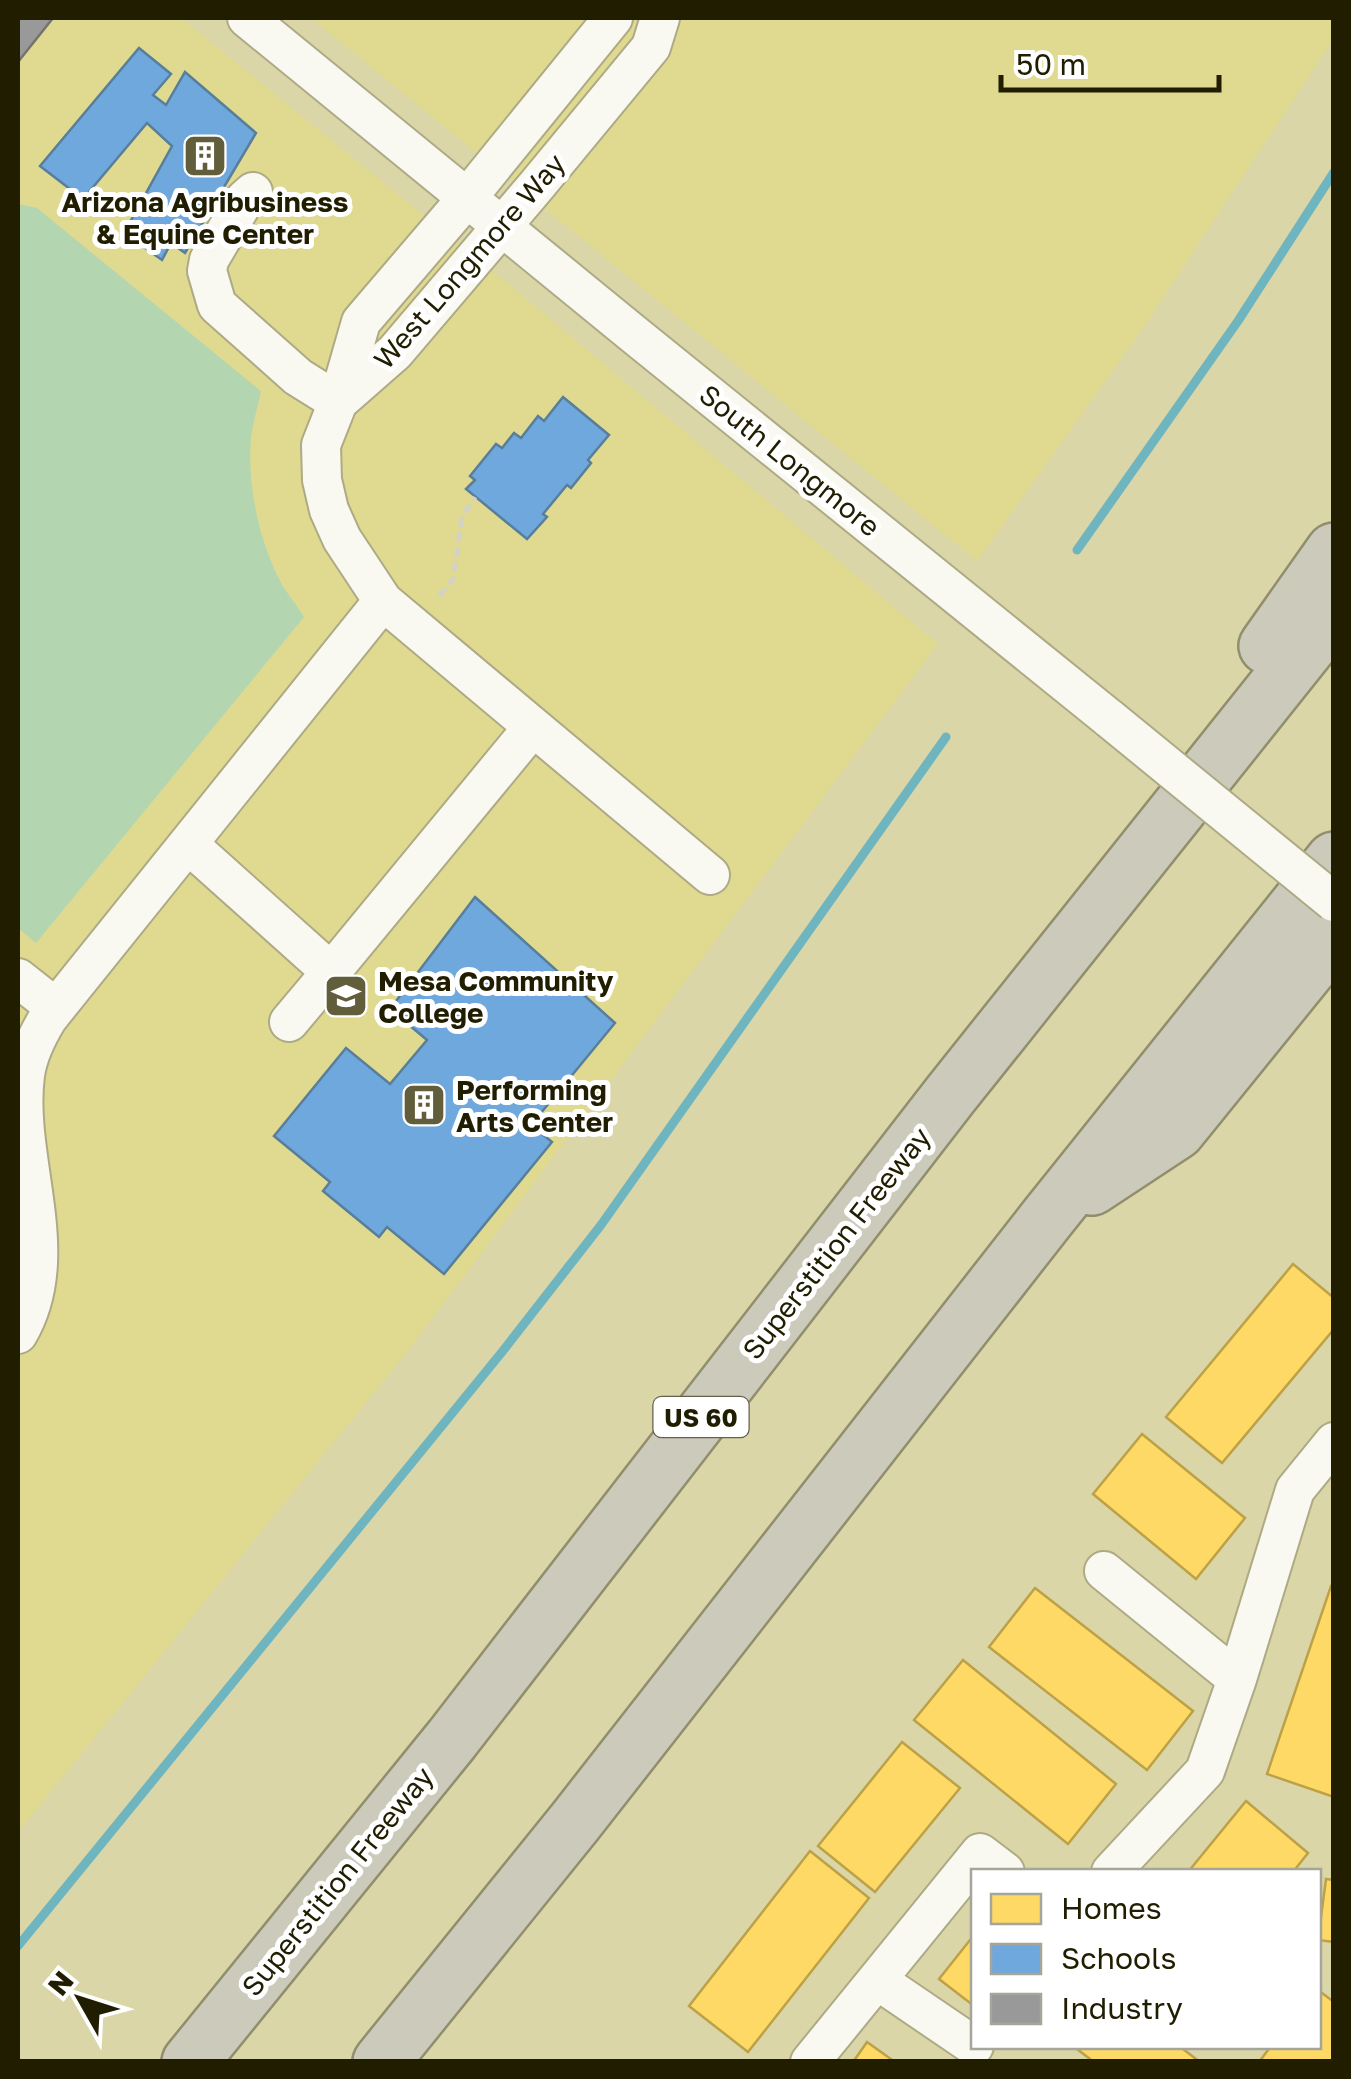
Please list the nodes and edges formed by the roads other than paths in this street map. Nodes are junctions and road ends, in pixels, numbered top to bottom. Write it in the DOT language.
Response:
graph roads {
  1 [pos="247,18"];
  2 [pos="614,18"];
  3 [pos="660,18"];
  4 [pos="253,192"];
  5 [pos="467,198"];
  6 [pos="502,227"];
  7 [pos="338,402"];
  8 [pos="1334,551"];
  9 [pos="383,601"];
  10 [pos="1334,614"];
  11 [pos="533,727"];
  12 [pos="188,844"];
  13 [pos="1334,860"];
  14 [pos="710,875"];
  15 [pos="1334,902"];
  16 [pos="1334,937"];
  17 [pos="331,972"];
  18 [pos="18,978"];
  19 [pos="56,1008"];
  20 [pos="289,1022"];
  21 [pos="951,1094"];
  22 [pos="1048,1217"];
  23 [pos="18,1334"];
  24 [pos="1334,1442"];
  25 [pos="1104,1571"];
  26 [pos="1237,1679"];
  27 [pos="452,1739"];
  28 [pos="576,1822"];
  29 [pos="1001,1869"];
  30 [pos="1114,1869"];
  31 [pos="878,1980"];
  32 [pos="971,2044"];
  33 [pos="154,2062"];
  34 [pos="190,2062"];
  35 [pos="382,2062"];
  36 [pos="393,2062"];
  37 [pos="810,2062"];
  1 -- 5 [label="street, South Longmore"];
  2 -- 5 [label="street, West Longmore Way"];
  3 -- 6 [label="street, West Longmore Way"];
  4 -- 7 [label="street"];
  5 -- 6 [label="street, South Longmore"];
  5 -- 7 [label="street, West Longmore Way"];
  6 -- 7 [label="street, West Longmore Way"];
  6 -- 15 [label="street, South Longmore, bridge"];
  7 -- 9 [label="street"];
  8 -- 21 [label="highway"];
  9 -- 11 [label="street"];
  9 -- 12 [label="street"];
  10 -- 21 [label="highway, Superstition Freeway / US 60"];
  11 -- 14 [label="street"];
  11 -- 17 [label="street"];
  12 -- 17 [label="street"];
  12 -- 19 [label="street"];
  13 -- 22 [label="highway"];
  16 -- 22 [label="highway"];
  17 -- 20 [label="street"];
  18 -- 19 [label="street"];
  19 -- 23 [label="street"];
  21 -- 27 [label="highway, Superstition Freeway / US 60"];
  22 -- 28 [label="highway"];
  24 -- 26 [label="street"];
  25 -- 26 [label="street"];
  26 -- 30 [label="street"];
  27 -- 33 [label="highway"];
  27 -- 34 [label="highway, Superstition Freeway / US 60"];
  28 -- 35 [label="highway"];
  28 -- 36 [label="highway"];
  29 -- 31 [label="street"];
  31 -- 32 [label="street"];
  31 -- 37 [label="street"];
}
